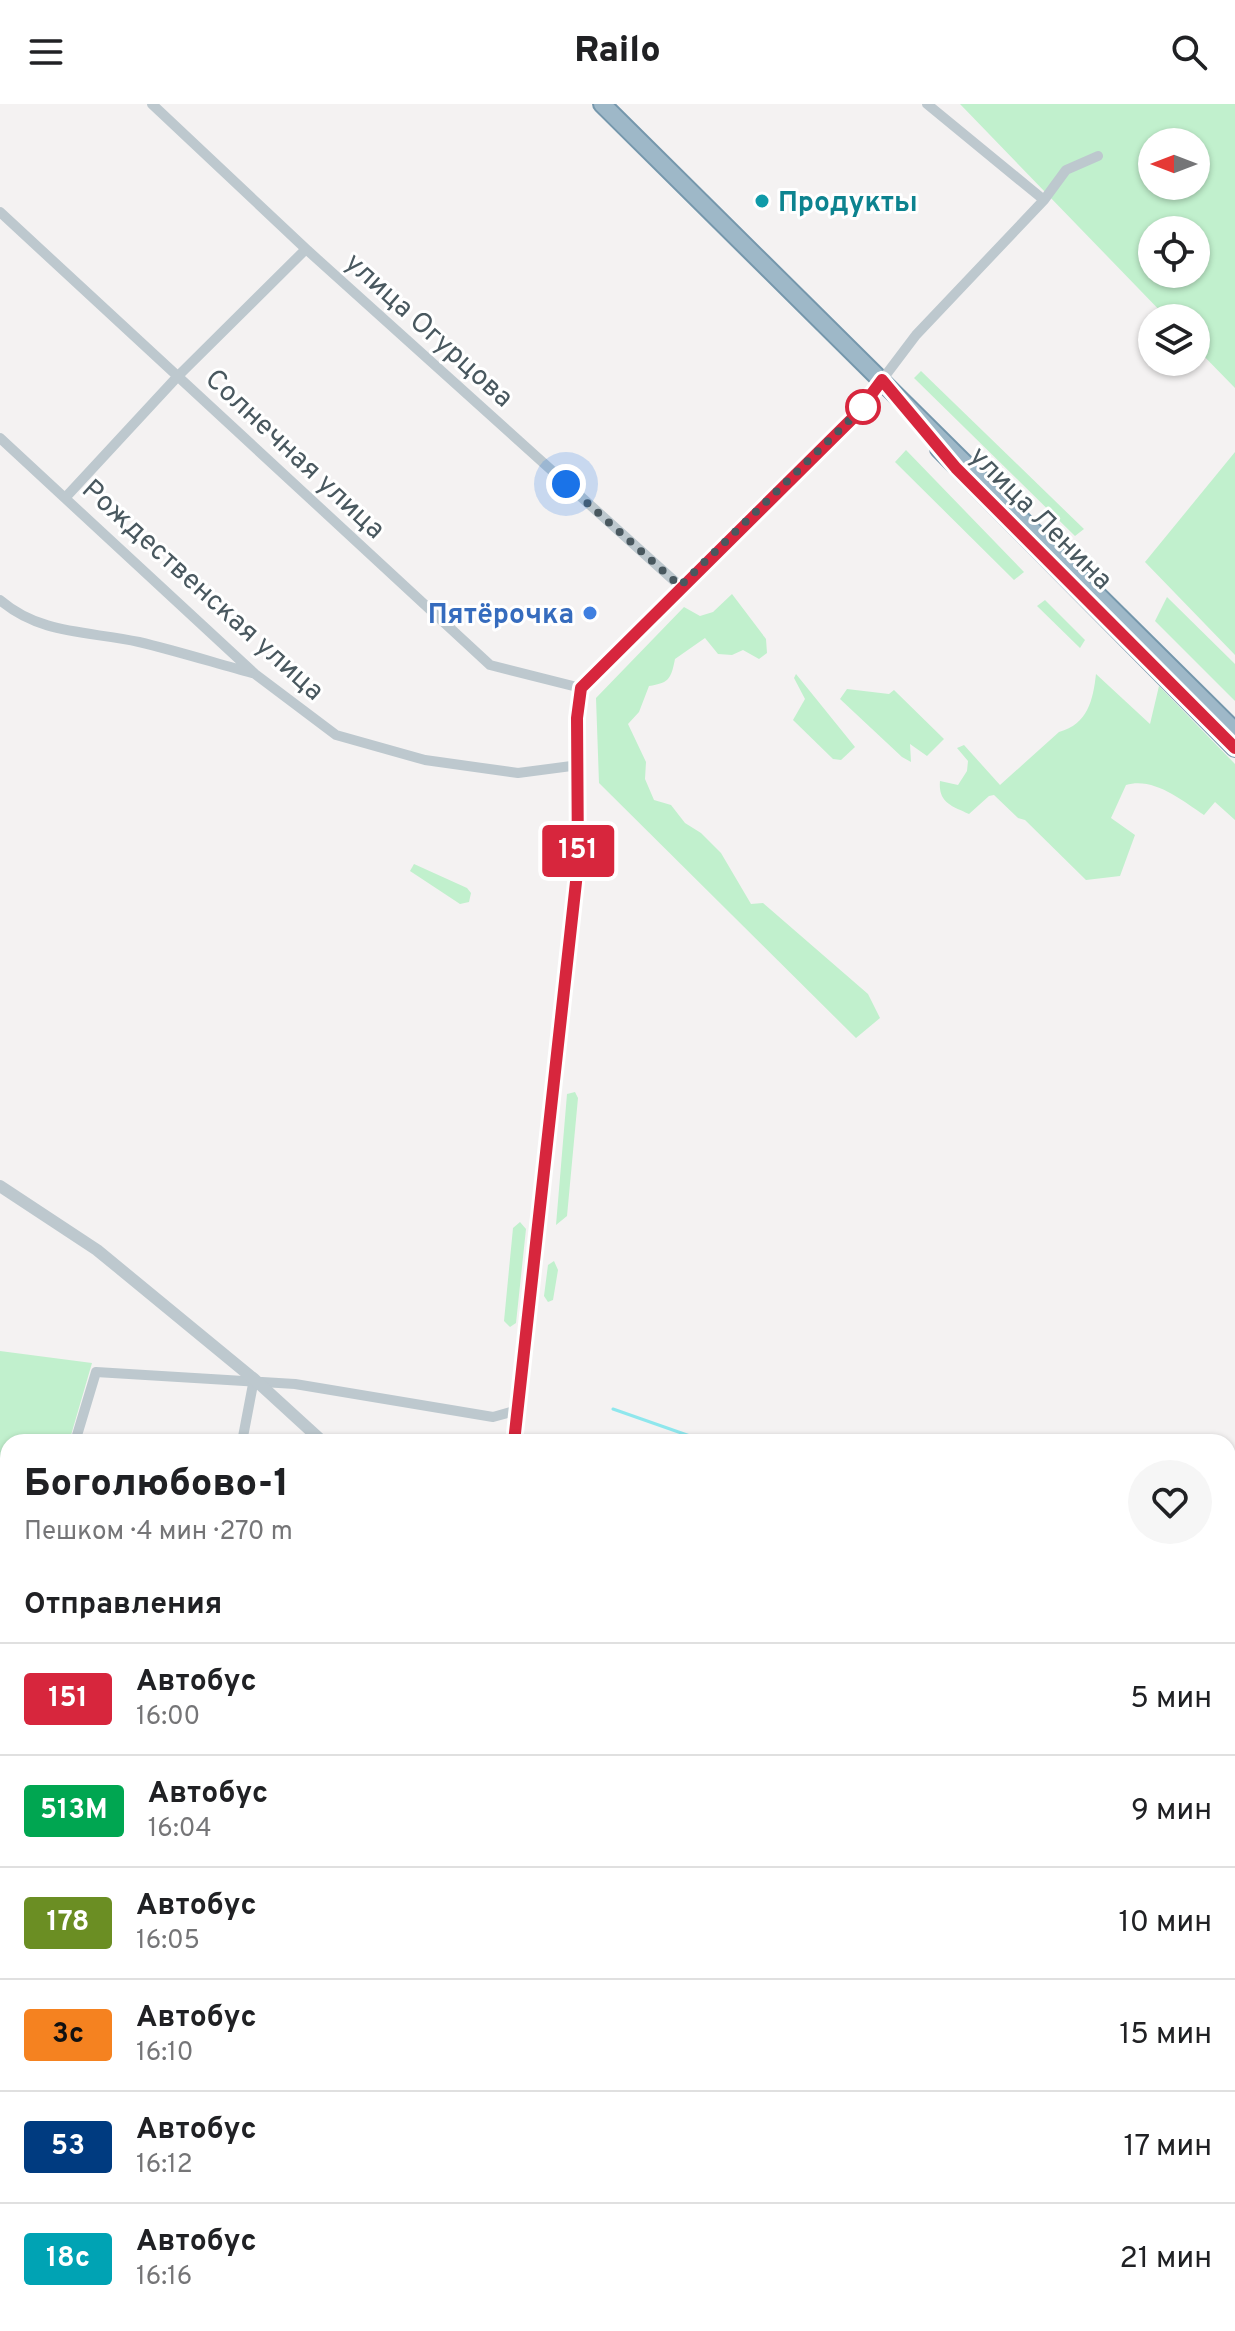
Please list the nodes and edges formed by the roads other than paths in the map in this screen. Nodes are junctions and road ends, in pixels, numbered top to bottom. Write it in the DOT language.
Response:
graph roads {
  1 [pos="152,104"];
  2 [pos="602,104"];
  3 [pos="927,104"];
  4 [pos="1098,156"];
  5 [pos="1044,200"];
  6 [pos="0,212"];
  7 [pos="306,249"];
  8 [pos="178,376"];
  9 [pos="882,380"];
  10 [pos="0,438"];
  11 [pos="65,498"];
  12 [pos="680,586"];
  13 [pos="0,600"];
  14 [pos="255,674"];
  15 [pos="1176,680"];
  16 [pos="581,688"];
  17 [pos="1235,731"];
  18 [pos="1235,748"];
  19 [pos="579,765"];
  20 [pos="0,1186"];
  21 [pos="254,1379"];
  22 [pos="518,1410"];
  23 [pos="77,1434"];
  24 [pos="244,1434"];
  25 [pos="314,1434"];
  26 [pos="515,1434"];
  1 -- 7 [label="street, улица Огурцова"];
  2 -- 9 [label="highway, улица Ленина"];
  3 -- 5 [label="street"];
  4 -- 5 [label="street"];
  5 -- 9 [label="street"];
  6 -- 8 [label="street, Солнечная улица"];
  7 -- 8 [label="street"];
  7 -- 12 [label="street, улица Огурцова"];
  8 -- 11 [label="street"];
  8 -- 16 [label="street, Солнечная улица"];
  9 -- 12 [label="street"];
  9 -- 15 [label="highway, улица Ленина"];
  10 -- 11 [label="street, Рождественская улица"];
  11 -- 14 [label="street, Рождественская улица"];
  12 -- 16 [label="street"];
  13 -- 14 [label="street"];
  14 -- 19 [label="street, Рождественская улица"];
  15 -- 17 [label="highway"];
  15 -- 18 [label="highway"];
  16 -- 19 [label="street"];
  19 -- 22 [label="street"];
  20 -- 21 [label="street"];
  21 -- 22 [label="street"];
  21 -- 23 [label="street"];
  21 -- 24 [label="street"];
  21 -- 25 [label="street"];
  22 -- 26 [label="street"];
}
